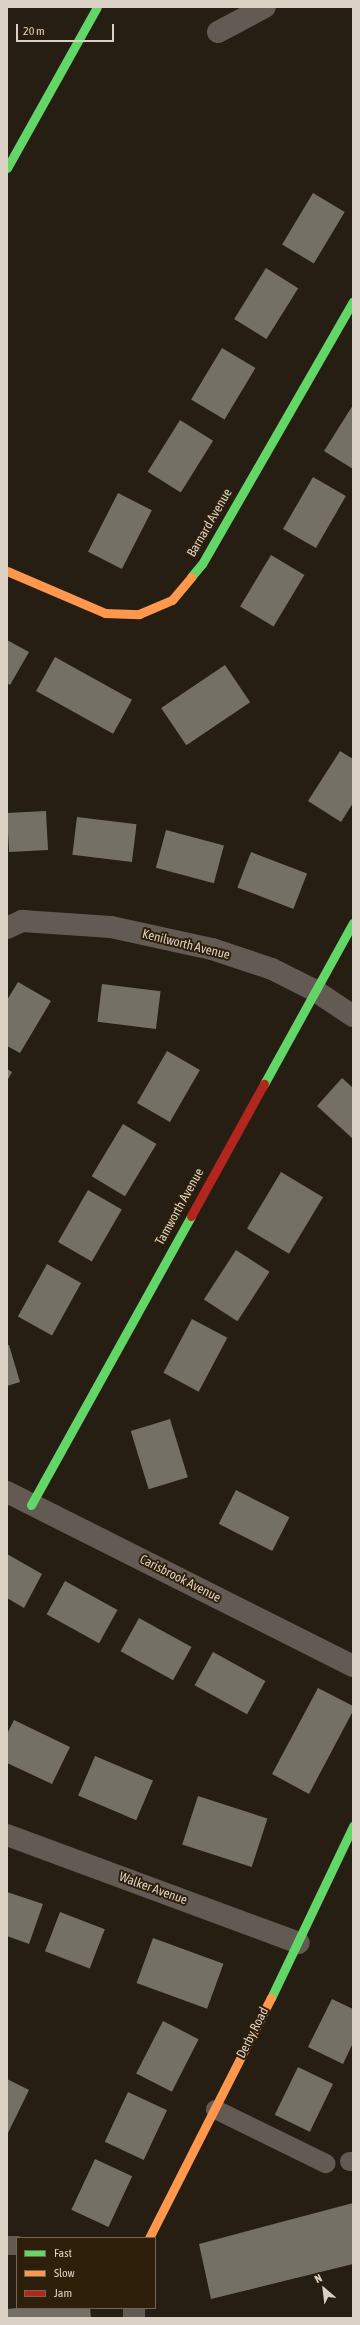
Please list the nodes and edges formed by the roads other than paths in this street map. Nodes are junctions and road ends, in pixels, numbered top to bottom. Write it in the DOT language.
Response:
graph roads {
  1 [pos="97,7"];
  2 [pos="265,7"];
  3 [pos="218,32"];
  4 [pos="7,168"];
  5 [pos="353,301"];
  6 [pos="7,571"];
  7 [pos="353,923"];
  8 [pos="7,928"];
  9 [pos="314,990"];
  10 [pos="353,1016"];
  11 [pos="7,1492"];
  12 [pos="31,1505"];
  13 [pos="353,1666"];
  14 [pos="353,1826"];
  15 [pos="7,1835"];
  16 [pos="299,1943"];
  17 [pos="215,2109"];
  18 [pos="325,2163"];
  19 [pos="150,2237"];
  1 -- 4 [label="main road"];
  2 -- 3 [label="street"];
  5 -- 6 [label="main road, Barnard Avenue"];
  7 -- 9 [label="main road, Tamworth Avenue"];
  8 -- 9 [label="street, Kenilworth Avenue"];
  9 -- 10 [label="street, Kenilworth Avenue"];
  9 -- 12 [label="main road, Tamworth Avenue"];
  11 -- 12 [label="street, Carisbrook Avenue"];
  12 -- 13 [label="street, Carisbrook Avenue"];
  14 -- 16 [label="main road, Derby Road"];
  15 -- 16 [label="street, Walker Avenue"];
  16 -- 17 [label="main road, Derby Road"];
  17 -- 18 [label="lane"];
  17 -- 19 [label="main road, Derby Road"];
}
